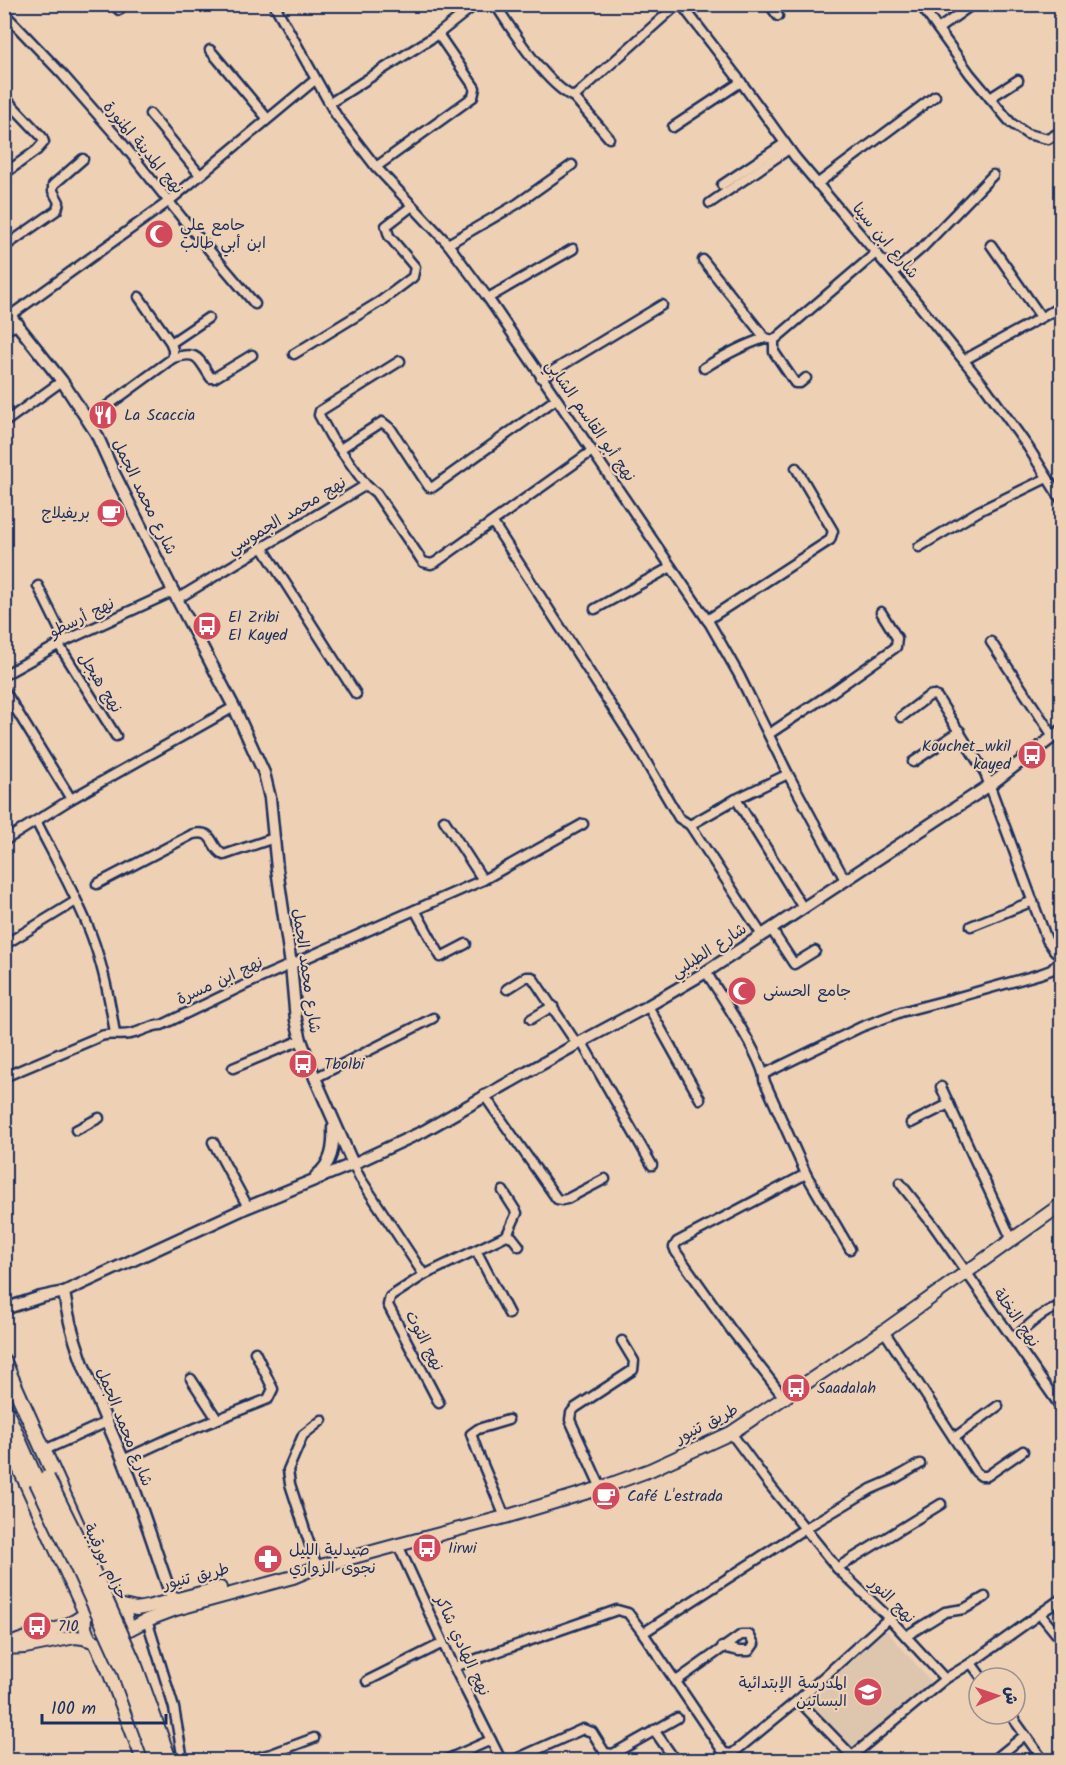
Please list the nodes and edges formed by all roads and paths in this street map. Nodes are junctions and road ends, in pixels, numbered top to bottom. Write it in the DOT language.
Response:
graph roads {
  1 [pos="273,4"];
  2 [pos="476,4"];
  3 [pos="495,4"];
  4 [pos="680,4"];
  5 [pos="769,4"];
  6 [pos="920,4"];
  7 [pos="973,4"];
  8 [pos="4,13"];
  9 [pos="778,16"];
  10 [pos="939,29"];
  11 [pos="438,34"];
  12 [pos="210,50"];
  13 [pos="315,80"];
  14 [pos="1018,80"];
  15 [pos="741,82"];
  16 [pos="935,96"];
  17 [pos="574,97"];
  18 [pos="990,98"];
  19 [pos="7,100"];
  20 [pos="330,103"];
  21 [pos="150,114"];
  22 [pos="267,118"];
  23 [pos="673,127"];
  24 [pos="1062,131"];
  25 [pos="609,138"];
  26 [pos="787,146"];
  27 [pos="83,159"];
  28 [pos="572,165"];
  29 [pos="376,168"];
  30 [pos="4,174"];
  31 [pos="200,175"];
  32 [pos="993,175"];
  33 [pos="817,184"];
  34 [pos="722,185"];
  35 [pos="168,202"];
  36 [pos="710,203"];
  37 [pos="412,206"];
  38 [pos="448,244"];
  39 [pos="991,245"];
  40 [pos="4,247"];
  41 [pos="573,249"];
  42 [pos="876,253"];
  43 [pos="703,260"];
  44 [pos="893,273"];
  45 [pos="139,297"];
  46 [pos="488,298"];
  47 [pos="255,304"];
  48 [pos="662,305"];
  49 [pos="1062,306"];
  50 [pos="11,316"];
  51 [pos="1041,317"];
  52 [pos="208,318"];
  53 [pos="4,329"];
  54 [pos="770,339"];
  55 [pos="171,344"];
  56 [pos="294,354"];
  57 [pos="252,355"];
  58 [pos="173,358"];
  59 [pos="964,360"];
  60 [pos="400,361"];
  61 [pos="704,368"];
  62 [pos="541,378"];
  63 [pos="806,378"];
  64 [pos="62,381"];
  65 [pos="556,399"];
  66 [pos="88,420"];
  67 [pos="5,422"];
  68 [pos="340,449"];
  69 [pos="592,451"];
  70 [pos="796,468"];
  71 [pos="1047,478"];
  72 [pos="366,485"];
  73 [pos="1062,501"];
  74 [pos="493,523"];
  75 [pos="919,547"];
  76 [pos="263,548"];
  77 [pos="671,567"];
  78 [pos="38,586"];
  79 [pos="175,595"];
  80 [pos="595,609"];
  81 [pos="881,612"];
  82 [pos="707,620"];
  83 [pos="991,642"];
  84 [pos="62,643"];
  85 [pos="4,675"];
  86 [pos="4,690"];
  87 [pos="356,694"];
  88 [pos="234,707"];
  89 [pos="901,717"];
  90 [pos="960,731"];
  91 [pos="769,734"];
  92 [pos="1058,735"];
  93 [pos="116,736"];
  94 [pos="913,762"];
  95 [pos="788,774"];
  96 [pos="990,785"];
  97 [pos="71,799"];
  98 [pos="736,799"];
  99 [pos="444,820"];
  100 [pos="36,821"];
  101 [pos="583,824"];
  102 [pos="690,825"];
  103 [pos="274,838"];
  104 [pos="4,841"];
  105 [pos="483,880"];
  106 [pos="845,880"];
  107 [pos="97,884"];
  108 [pos="76,901"];
  109 [pos="1033,901"];
  110 [pos="803,908"];
  111 [pos="416,910"];
  112 [pos="971,926"];
  113 [pos="767,932"];
  114 [pos="466,944"];
  115 [pos="4,945"];
  116 [pos="815,951"];
  117 [pos="1062,958"];
  118 [pos="291,964"];
  119 [pos="706,972"];
  120 [pos="507,989"];
  121 [pos="553,1006"];
  122 [pos="648,1006"];
  123 [pos="433,1018"];
  124 [pos="531,1019"];
  125 [pos="117,1034"];
  126 [pos="300,1040"];
  127 [pos="579,1042"];
  128 [pos="233,1068"];
  129 [pos="764,1074"];
  130 [pos="4,1077"];
  131 [pos="315,1078"];
  132 [pos="941,1088"];
  133 [pos="484,1095"];
  134 [pos="700,1099"];
  135 [pos="949,1104"];
  136 [pos="99,1118"];
  137 [pos="333,1122"];
  138 [pos="911,1124"];
  139 [pos="76,1130"];
  140 [pos="213,1142"];
  141 [pos="353,1164"];
  142 [pos="652,1165"];
  143 [pos="806,1174"];
  144 [pos="605,1179"];
  145 [pos="309,1182"];
  146 [pos="900,1183"];
  147 [pos="502,1191"];
  148 [pos="1062,1204"];
  149 [pos="248,1207"];
  150 [pos="507,1235"];
  151 [pos="1012,1240"];
  152 [pos="519,1246"];
  153 [pos="850,1249"];
  154 [pos="476,1250"];
  155 [pos="967,1273"];
  156 [pos="424,1275"];
  157 [pos="64,1292"];
  158 [pos="1062,1307"];
  159 [pos="4,1310"];
  160 [pos="509,1314"];
  161 [pos="884,1331"];
  162 [pos="1013,1339"];
  163 [pos="622,1341"];
  164 [pos="255,1352"];
  165 [pos="4,1362"];
  166 [pos="191,1379"];
  167 [pos="4,1380"];
  168 [pos="785,1399"];
  169 [pos="439,1402"];
  170 [pos="998,1406"];
  171 [pos="4,1407"];
  172 [pos="1062,1409"];
  173 [pos="218,1419"];
  174 [pos="322,1420"];
  175 [pos="508,1420"];
  176 [pos="107,1422"];
  177 [pos="4,1433"];
  178 [pos="731,1433"];
  179 [pos="954,1438"];
  180 [pos="49,1448"];
  181 [pos="1023,1451"];
  182 [pos="9,1459"];
  183 [pos="123,1460"];
  184 [pos="920,1464"];
  185 [pos="42,1480"];
  186 [pos="600,1488"];
  187 [pos="941,1504"];
  188 [pos="505,1517"];
  189 [pos="804,1529"];
  190 [pos="398,1545"];
  191 [pos="317,1567"];
  192 [pos="837,1568"];
  193 [pos="985,1597"];
  194 [pos="1062,1598"];
  195 [pos="173,1600"];
  196 [pos="117,1605"];
  197 [pos="86,1613"];
  198 [pos="1040,1614"];
  199 [pos="889,1618"];
  200 [pos="147,1620"];
  201 [pos="126,1631"];
  202 [pos="643,1633"];
  203 [pos="906,1636"];
  204 [pos="1062,1641"];
  205 [pos="94,1642"];
  206 [pos="443,1643"];
  207 [pos="722,1647"];
  208 [pos="4,1648"];
  209 [pos="971,1663"];
  210 [pos="454,1666"];
  211 [pos="973,1666"];
  212 [pos="945,1679"];
  213 [pos="367,1681"];
  214 [pos="675,1682"];
  215 [pos="798,1700"];
  216 [pos="677,1718"];
  217 [pos="1019,1726"];
  218 [pos="654,1730"];
  219 [pos="1025,1735"];
  220 [pos="314,1738"];
  221 [pos="491,1740"];
  222 [pos="271,1757"];
  223 [pos="854,1758"];
  224 [pos="144,1761"];
  225 [pos="157,1761"];
  226 [pos="169,1761"];
  227 [pos="174,1761"];
  228 [pos="183,1761"];
  229 [pos="247,1761"];
  230 [pos="446,1761"];
  231 [pos="501,1761"];
  232 [pos="514,1761"];
  233 [pos="675,1761"];
  234 [pos="994,1761"];
  235 [pos="1043,1761"];
  1 -- 13 [label="street, نهج أبو القاسم الشابي"];
  2 -- 11 [label="street"];
  3 -- 17 [label="street"];
  4 -- 15 [label="street, شارع ابن سينا"];
  4 -- 17 [label="street"];
  5 -- 9 [label="street"];
  6 -- 10 [label="street"];
  7 -- 10 [label="street"];
  8 -- 35 [label="street, نهج المدينة المنورة"];
  10 -- 18 [label="street"];
  11 -- 20 [label="street"];
  11 -- 29 [label="street"];
  12 -- 22 [label="street"];
  13 -- 20 [label="street, نهج أبو القاسم الشابي"];
  13 -- 22 [label="street"];
  14 -- 18 [label="street"];
  15 -- 23 [label="street"];
  15 -- 26 [label="street, شارع ابن سينا"];
  16 -- 33 [label="street"];
  17 -- 25 [label="street"];
  18 -- 24 [label="street"];
  19 -- 30 [label="street"];
  20 -- 29 [label="street, نهج أبو القاسم الشابي"];
  21 -- 31 [label="street"];
  22 -- 31 [label="street"];
  26 -- 33 [label="street, شارع ابن سينا"];
  26 -- 34 [label="street"];
  26 -- 36 [label="street"];
  27 -- 40 [label="street"];
  28 -- 38 [label="street"];
  29 -- 37 [label="street, نهج أبو القاسم الشابي"];
  31 -- 35 [label="street"];
  32 -- 44 [label="street"];
  33 -- 42 [label="street, شارع ابن سينا"];
  35 -- 47 [label="street, نهج المدينة المنورة"];
  35 -- 50 [label="street"];
  37 -- 38 [label="street, نهج أبو القاسم الشابي"];
  37 -- 56 [label="street"];
  38 -- 46 [label="street, نهج أبو القاسم الشابي"];
  39 -- 51 [label="street"];
  41 -- 46 [label="street"];
  42 -- 44 [label="street, شارع ابن سينا"];
  42 -- 54 [label="street"];
  43 -- 54 [label="street"];
  44 -- 59 [label="street, شارع ابن سينا"];
  45 -- 55 [label="street"];
  46 -- 62 [label="street, نهج أبو القاسم الشابي"];
  48 -- 62 [label="street"];
  49 -- 51 [label="street"];
  50 -- 53 [label="street"];
  50 -- 64 [label="street, شارع محمد الجمل"];
  51 -- 59 [label="street"];
  52 -- 55 [label="street"];
  54 -- 61 [label="street"];
  54 -- 63 [label="street"];
  55 -- 58 [label="street"];
  57 -- 58 [label="street"];
  58 -- 66 [label="street"];
  59 -- 71 [label="street, شارع ابن سينا"];
  60 -- 68 [label="street, نهج محمد الجموسي"];
  62 -- 65 [label="street, نهج أبو القاسم الشابي"];
  64 -- 66 [label="street, شارع محمد الجمل"];
  64 -- 67 [label="street"];
  65 -- 68 [label="street"];
  65 -- 69 [label="street, نهج أبو القاسم الشابي"];
  66 -- 79 [label="street, شارع محمد الجمل"];
  68 -- 72 [label="street, نهج محمد الجموسي"];
  69 -- 74 [label="street"];
  69 -- 77 [label="street, نهج أبو القاسم الشابي"];
  70 -- 82 [label="street"];
  71 -- 73 [label="street, شارع ابن سينا"];
  71 -- 75 [label="street"];
  72 -- 74 [label="street"];
  72 -- 76 [label="street, نهج محمد الجموسي"];
  74 -- 102 [label="street"];
  76 -- 79 [label="street, نهج محمد الجموسي"];
  76 -- 87 [label="street"];
  77 -- 80 [label="street"];
  77 -- 82 [label="street, نهج أبو القاسم الشابي"];
  78 -- 84 [label="street, نهج هيجل"];
  79 -- 84 [label="street, نهج أرسطو"];
  79 -- 88 [label="street, شارع محمد الجمل"];
  81 -- 91 [label="street"];
  82 -- 91 [label="street, نهج أبو القاسم الشابي"];
  83 -- 92 [label="street"];
  84 -- 85 [label="street, نهج أرسطو"];
  84 -- 93 [label="street, نهج هيجل"];
  86 -- 97 [label="street"];
  88 -- 97 [label="street"];
  88 -- 103 [label="street, شارع محمد الجمل"];
  89 -- 90 [label="street"];
  90 -- 94 [label="street"];
  90 -- 96 [label="street"];
  91 -- 95 [label="street, نهج أبو القاسم الشابي"];
  92 -- 96 [label="street, شارع الطبلبي"];
  95 -- 98 [label="street"];
  95 -- 106 [label="street, نهج أبو القاسم الشابي"];
  96 -- 106 [label="street, شارع الطبلبي"];
  96 -- 109 [label="street"];
  97 -- 100 [label="street"];
  98 -- 102 [label="street"];
  98 -- 110 [label="street"];
  99 -- 105 [label="street"];
  100 -- 104 [label="street"];
  100 -- 108 [label="street"];
  101 -- 105 [label="street, نهج ابن مسرة"];
  102 -- 113 [label="street"];
  103 -- 107 [label="street"];
  103 -- 118 [label="street, شارع محمد الجمل"];
  105 -- 111 [label="street, نهج ابن مسرة"];
  106 -- 110 [label="street, شارع الطبلبي"];
  108 -- 115 [label="street"];
  108 -- 125 [label="street"];
  109 -- 112 [label="street"];
  109 -- 117 [label="street"];
  110 -- 113 [label="street, شارع الطبلبي"];
  111 -- 114 [label="street"];
  111 -- 118 [label="street, نهج ابن مسرة"];
  113 -- 116 [label="street"];
  113 -- 119 [label="street, شارع الطبلبي"];
  117 -- 129 [label="street"];
  118 -- 125 [label="street, نهج ابن مسرة"];
  118 -- 126 [label="street, شارع محمد الجمل"];
  119 -- 122 [label="street, شارع الطبلبي"];
  119 -- 129 [label="street"];
  120 -- 121 [label="street"];
  121 -- 124 [label="street"];
  121 -- 127 [label="street"];
  122 -- 127 [label="street, شارع الطبلبي"];
  122 -- 134 [label="street"];
  123 -- 131 [label="street"];
  125 -- 130 [label="street, نهج ابن مسرة"];
  126 -- 128 [label="street"];
  126 -- 131 [label="street, شارع محمد الجمل"];
  127 -- 133 [label="street, شارع الطبلبي"];
  127 -- 142 [label="street"];
  129 -- 143 [label="street"];
  131 -- 137 [label="street, شارع محمد الجمل"];
  132 -- 135 [label="street"];
  133 -- 141 [label="street, شارع الطبلبي"];
  133 -- 144 [label="street"];
  135 -- 138 [label="street"];
  135 -- 151 [label="street"];
  136 -- 139 [label="street"];
  137 -- 141 [label="street, شارع محمد الجمل"];
  137 -- 145 [label="street"];
  140 -- 149 [label="street"];
  141 -- 145 [label="street"];
  141 -- 156 [label="street"];
  143 -- 153 [label="street"];
  143 -- 168 [label="street"];
  145 -- 149 [label="street"];
  146 -- 155 [label="street, نهج النخلة"];
  147 -- 150 [label="street"];
  148 -- 151 [label="main road, طريق تنيور"];
  149 -- 157 [label="street"];
  150 -- 152 [label="street"];
  150 -- 154 [label="street, نهج التوت"];
  151 -- 155 [label="main road, طريق تنيور"];
  154 -- 156 [label="street, نهج التوت"];
  154 -- 160 [label="street"];
  155 -- 161 [label="main road, طريق تنيور"];
  155 -- 162 [label="street, نهج النخلة"];
  156 -- 169 [label="street, نهج التوت"];
  157 -- 159 [label="street"];
  157 -- 176 [label="street, شارع محمد الجمل"];
  158 -- 162 [label="street"];
  161 -- 168 [label="main road, طريق تنيور"];
  161 -- 179 [label="street"];
  162 -- 172 [label="street, نهج النخلة"];
  163 -- 186 [label="street"];
  164 -- 173 [label="street"];
  165 -- 196 [label="highway"];
  166 -- 173 [label="street"];
  167 -- 185 [label="highway, حزام بورقيبة"];
  168 -- 178 [label="main road, طريق تنيور"];
  170 -- 179 [label="street"];
  171 -- 185 [label="highway, حزام بورقيبة"];
  173 -- 183 [label="street"];
  174 -- 191 [label="street"];
  175 -- 188 [label="street"];
  176 -- 180 [label="street"];
  176 -- 183 [label="street, شارع محمد الجمل"];
  177 -- 182 [label="highway"];
  178 -- 186 [label="main road, طريق تنيور"];
  178 -- 189 [label="street, نهج النور"];
  179 -- 181 [label="street"];
  182 -- 197 [label="highway"];
  183 -- 195 [label="street, شارع محمد الجمل"];
  184 -- 189 [label="street"];
  185 -- 225 [label="highway, حزام بورقيبة, bridge"];
  185 -- 226 [label="highway, حزام بورقيبة, bridge"];
  186 -- 188 [label="main road, طريق تنيور"];
  187 -- 192 [label="street"];
  188 -- 190 [label="main road, طريق تنيور"];
  189 -- 192 [label="street, نهج النور"];
  189 -- 202 [label="street"];
  190 -- 191 [label="main road, طريق تنيور"];
  190 -- 206 [label="street, نهج الهادي شاكر"];
  191 -- 195 [label="main road, طريق تنيور"];
  191 -- 200 [label="main road, طريق تنيور"];
  192 -- 199 [label="street, نهج النور"];
  193 -- 203 [label="street"];
  194 -- 198 [label="street"];
  195 -- 196 [label="main road, طريق تنيور"];
  196 -- 197 [label="main road"];
  196 -- 201 [label="main road"];
  197 -- 205 [label="main road"];
  197 -- 208 [label="main road"];
  198 -- 204 [label="street"];
  198 -- 209 [label="street"];
  199 -- 203 [label="street, نهج النور"];
  199 -- 215 [label="street"];
  200 -- 201 [label="main road, طريق تنيور"];
  200 -- 228 [label="street"];
  201 -- 205 [label="main road"];
  201 -- 227 [label="highway"];
  202 -- 210 [label="street"];
  202 -- 214 [label="street"];
  203 -- 212 [label="street, نهج النور"];
  205 -- 208 [label="main road"];
  205 -- 224 [label="highway"];
  206 -- 210 [label="street, نهج الهادي شاكر"];
  206 -- 213 [label="street"];
  207 -- 214 [label="street"];
  209 -- 211 [label="street"];
  209 -- 212 [label="street"];
  210 -- 221 [label="street, نهج الهادي شاكر"];
  212 -- 223 [label="street"];
  214 -- 215 [label="street"];
  215 -- 223 [label="street"];
  216 -- 218 [label="street"];
  217 -- 219 [label="street"];
  218 -- 232 [label="street"];
  218 -- 233 [label="street"];
  219 -- 234 [label="street"];
  219 -- 235 [label="street"];
  220 -- 222 [label="street"];
  221 -- 230 [label="street"];
  221 -- 231 [label="street, نهج الهادي شاكر"];
  222 -- 229 [label="street"];
}
